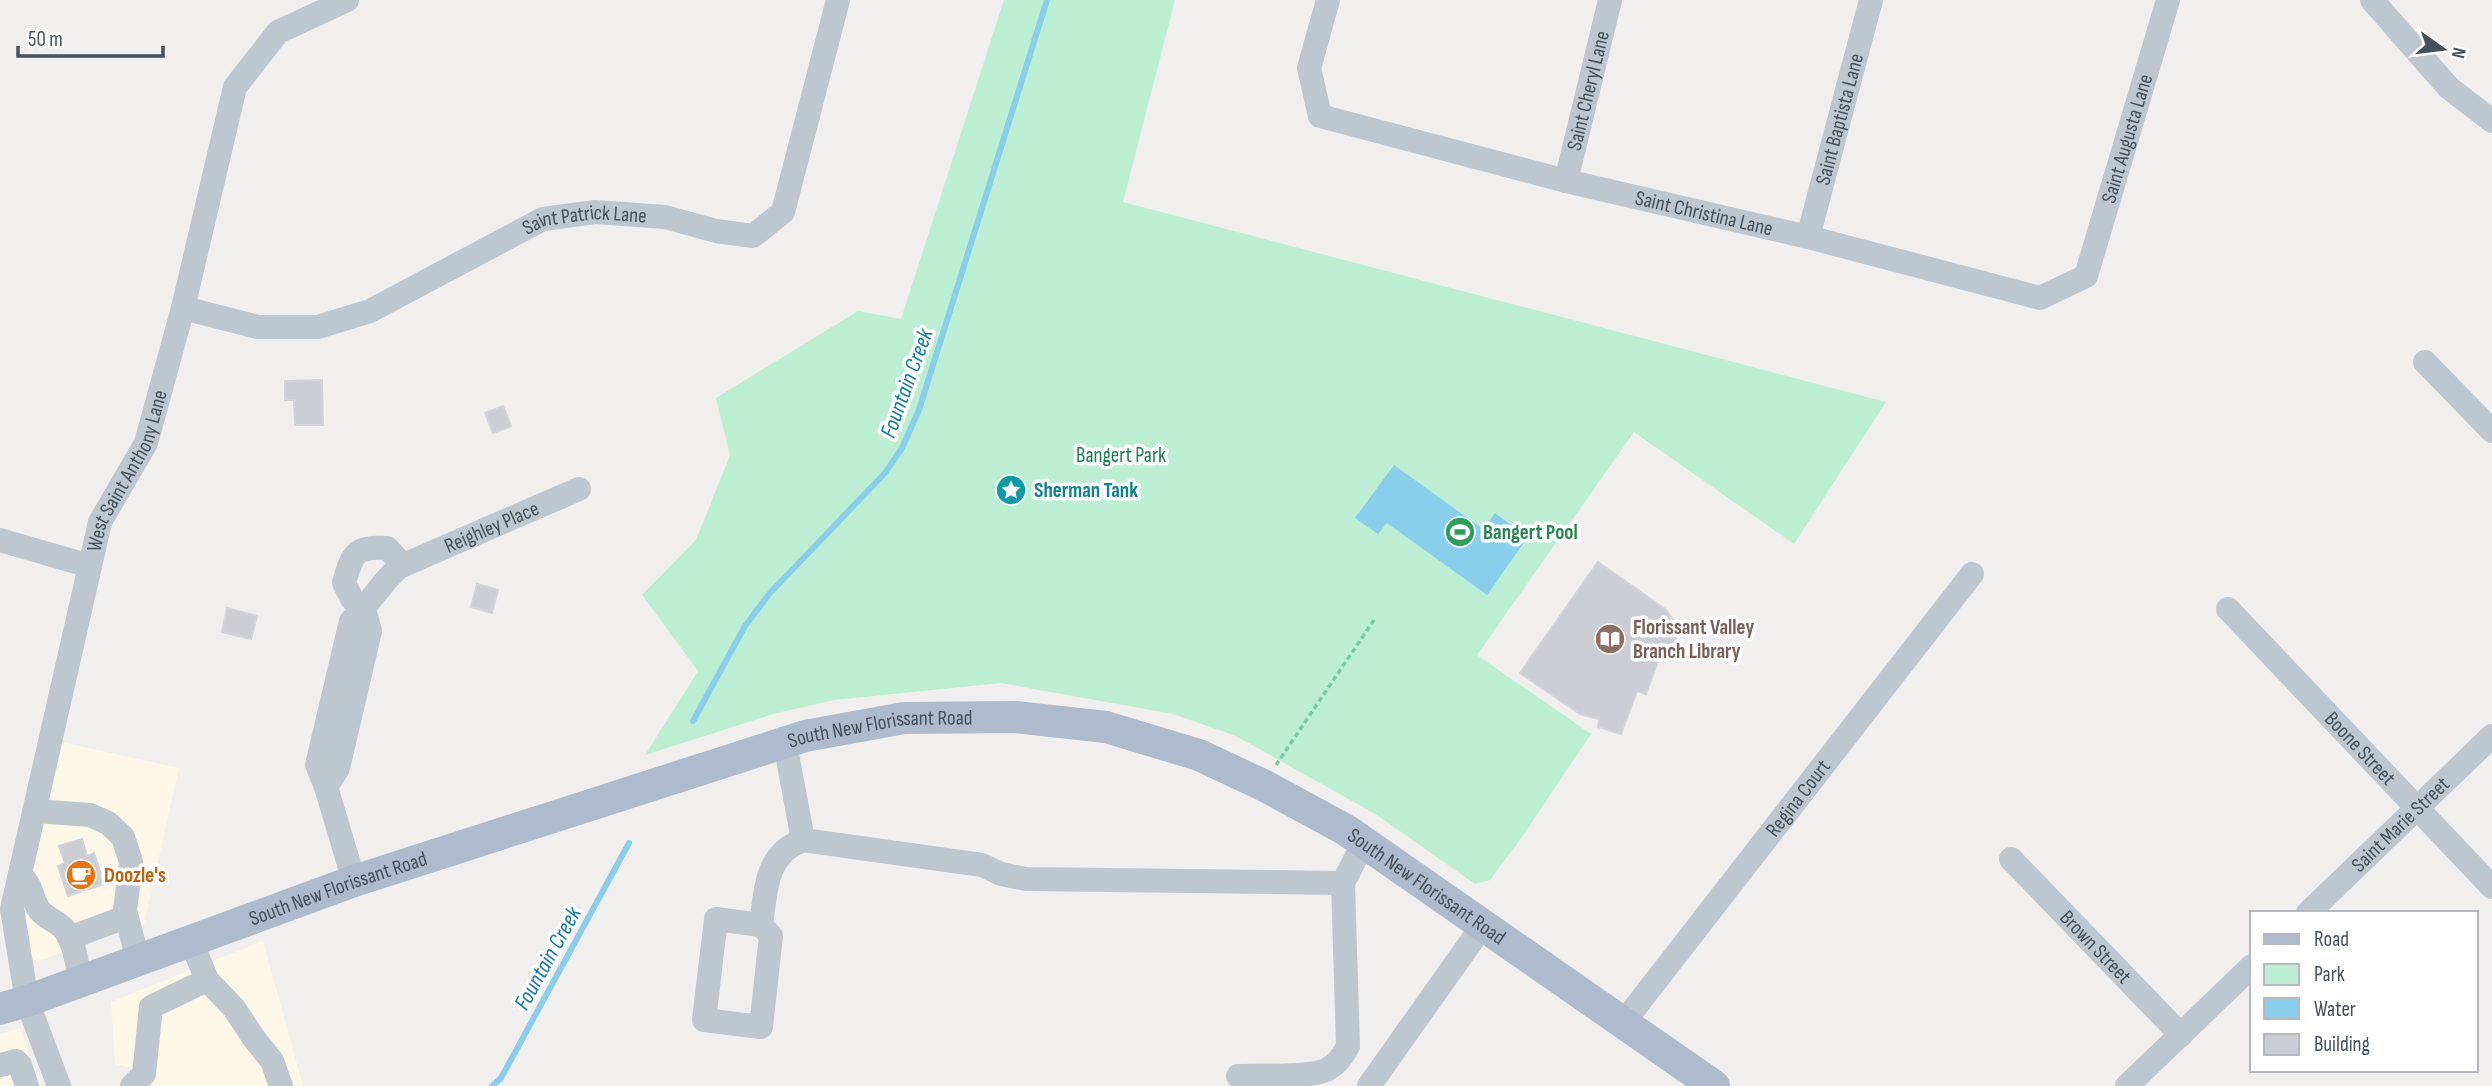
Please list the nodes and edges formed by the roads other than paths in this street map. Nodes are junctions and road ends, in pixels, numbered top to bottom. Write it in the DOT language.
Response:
graph roads {
  1 [pos="347,0"];
  2 [pos="838,0"];
  3 [pos="1328,0"];
  4 [pos="1610,0"];
  5 [pos="1871,0"];
  6 [pos="2168,0"];
  7 [pos="2372,0"];
  8 [pos="2492,121"];
  9 [pos="1566,181"];
  10 [pos="1808,237"];
  11 [pos="2086,276"];
  12 [pos="183,307"];
  13 [pos="2425,362"];
  14 [pos="2492,431"];
  15 [pos="579,489"];
  16 [pos="0,540"];
  17 [pos="403,565"];
  18 [pos="90,566"];
  19 [pos="1972,574"];
  20 [pos="365,609"];
  21 [pos="2228,609"];
  22 [pos="2492,736"];
  23 [pos="785,743"];
  24 [pos="2417,808"];
  25 [pos="35,811"];
  26 [pos="803,840"];
  27 [pos="1364,842"];
  28 [pos="2011,859"];
  29 [pos="20,875"];
  30 [pos="354,881"];
  31 [pos="1343,883"];
  32 [pos="2492,887"];
  33 [pos="2310,911"];
  34 [pos="126,917"];
  35 [pos="761,925"];
  36 [pos="1483,925"];
  37 [pos="69,938"];
  38 [pos="191,941"];
  39 [pos="138,960"];
  40 [pos="2250,968"];
  41 [pos="206,980"];
  42 [pos="81,981"];
  43 [pos="14,1005"];
  44 [pos="1623,1023"];
  45 [pos="2180,1035"];
  46 [pos="0,1065"];
  47 [pos="1238,1076"];
  48 [pos="1709,1082"];
  49 [pos="27,1086"];
  50 [pos="59,1086"];
  51 [pos="132,1086"];
  52 [pos="281,1086"];
  53 [pos="1369,1086"];
  54 [pos="2127,1086"];
  1 -- 12 [label="street, West Saint Anthony Lane"];
  2 -- 12 [label="street, Saint Patrick Lane"];
  3 -- 9 [label="street, Saint Christina Lane"];
  4 -- 9 [label="street, Saint Cheryl Lane"];
  5 -- 10 [label="street, Saint Baptista Lane"];
  6 -- 11 [label="street, Saint Augusta Lane"];
  7 -- 8 [label="street"];
  9 -- 10 [label="street, Saint Christina Lane"];
  10 -- 11 [label="street, Saint Christina Lane"];
  12 -- 18 [label="street, West Saint Anthony Lane"];
  13 -- 14 [label="street"];
  15 -- 17 [label="street, Reighley Place"];
  16 -- 18 [label="street"];
  17 -- 20 [label="street, Reighley Place"];
  17 -- 20 [label="street"];
  18 -- 25 [label="street, West Saint Anthony Lane"];
  19 -- 44 [label="street, Regina Court"];
  20 -- 30 [label="street, Reighley Place"];
  21 -- 24 [label="street, Boone Street"];
  22 -- 24 [label="street, Saint Marie Street"];
  23 -- 26 [label="street"];
  23 -- 27 [label="main road, South New Florissant Road"];
  23 -- 30 [label="main road, South New Florissant Road"];
  24 -- 32 [label="street, Boone Street"];
  24 -- 33 [label="street, Saint Marie Street"];
  25 -- 29 [label="street, West Saint Anthony Lane"];
  25 -- 34 [label="street"];
  26 -- 31 [label="street"];
  26 -- 35 [label="street"];
  27 -- 31 [label="street"];
  27 -- 36 [label="main road, South New Florissant Road"];
  28 -- 45 [label="street, Brown Street"];
  29 -- 37 [label="street"];
  29 -- 43 [label="street, West Saint Anthony Lane"];
  30 -- 38 [label="main road, South New Florissant Road"];
  31 -- 47 [label="street"];
  34 -- 37 [label="street"];
  34 -- 39 [label="street"];
  35 -- 35 [label="street"];
  36 -- 44 [label="main road, South New Florissant Road"];
  36 -- 53 [label="street"];
  37 -- 42 [label="street"];
  38 -- 39 [label="main road, South New Florissant Road"];
  38 -- 41 [label="street"];
  39 -- 42 [label="main road, South New Florissant Road"];
  40 -- 45 [label="street"];
  41 -- 51 [label="street"];
  41 -- 52 [label="street"];
  42 -- 43 [label="main road, South New Florissant Road"];
  43 -- 50 [label="street, West Saint Anthony Lane"];
  44 -- 48 [label="main road, South New Florissant Road"];
  45 -- 54 [label="street"];
  46 -- 49 [label="street"];
}
